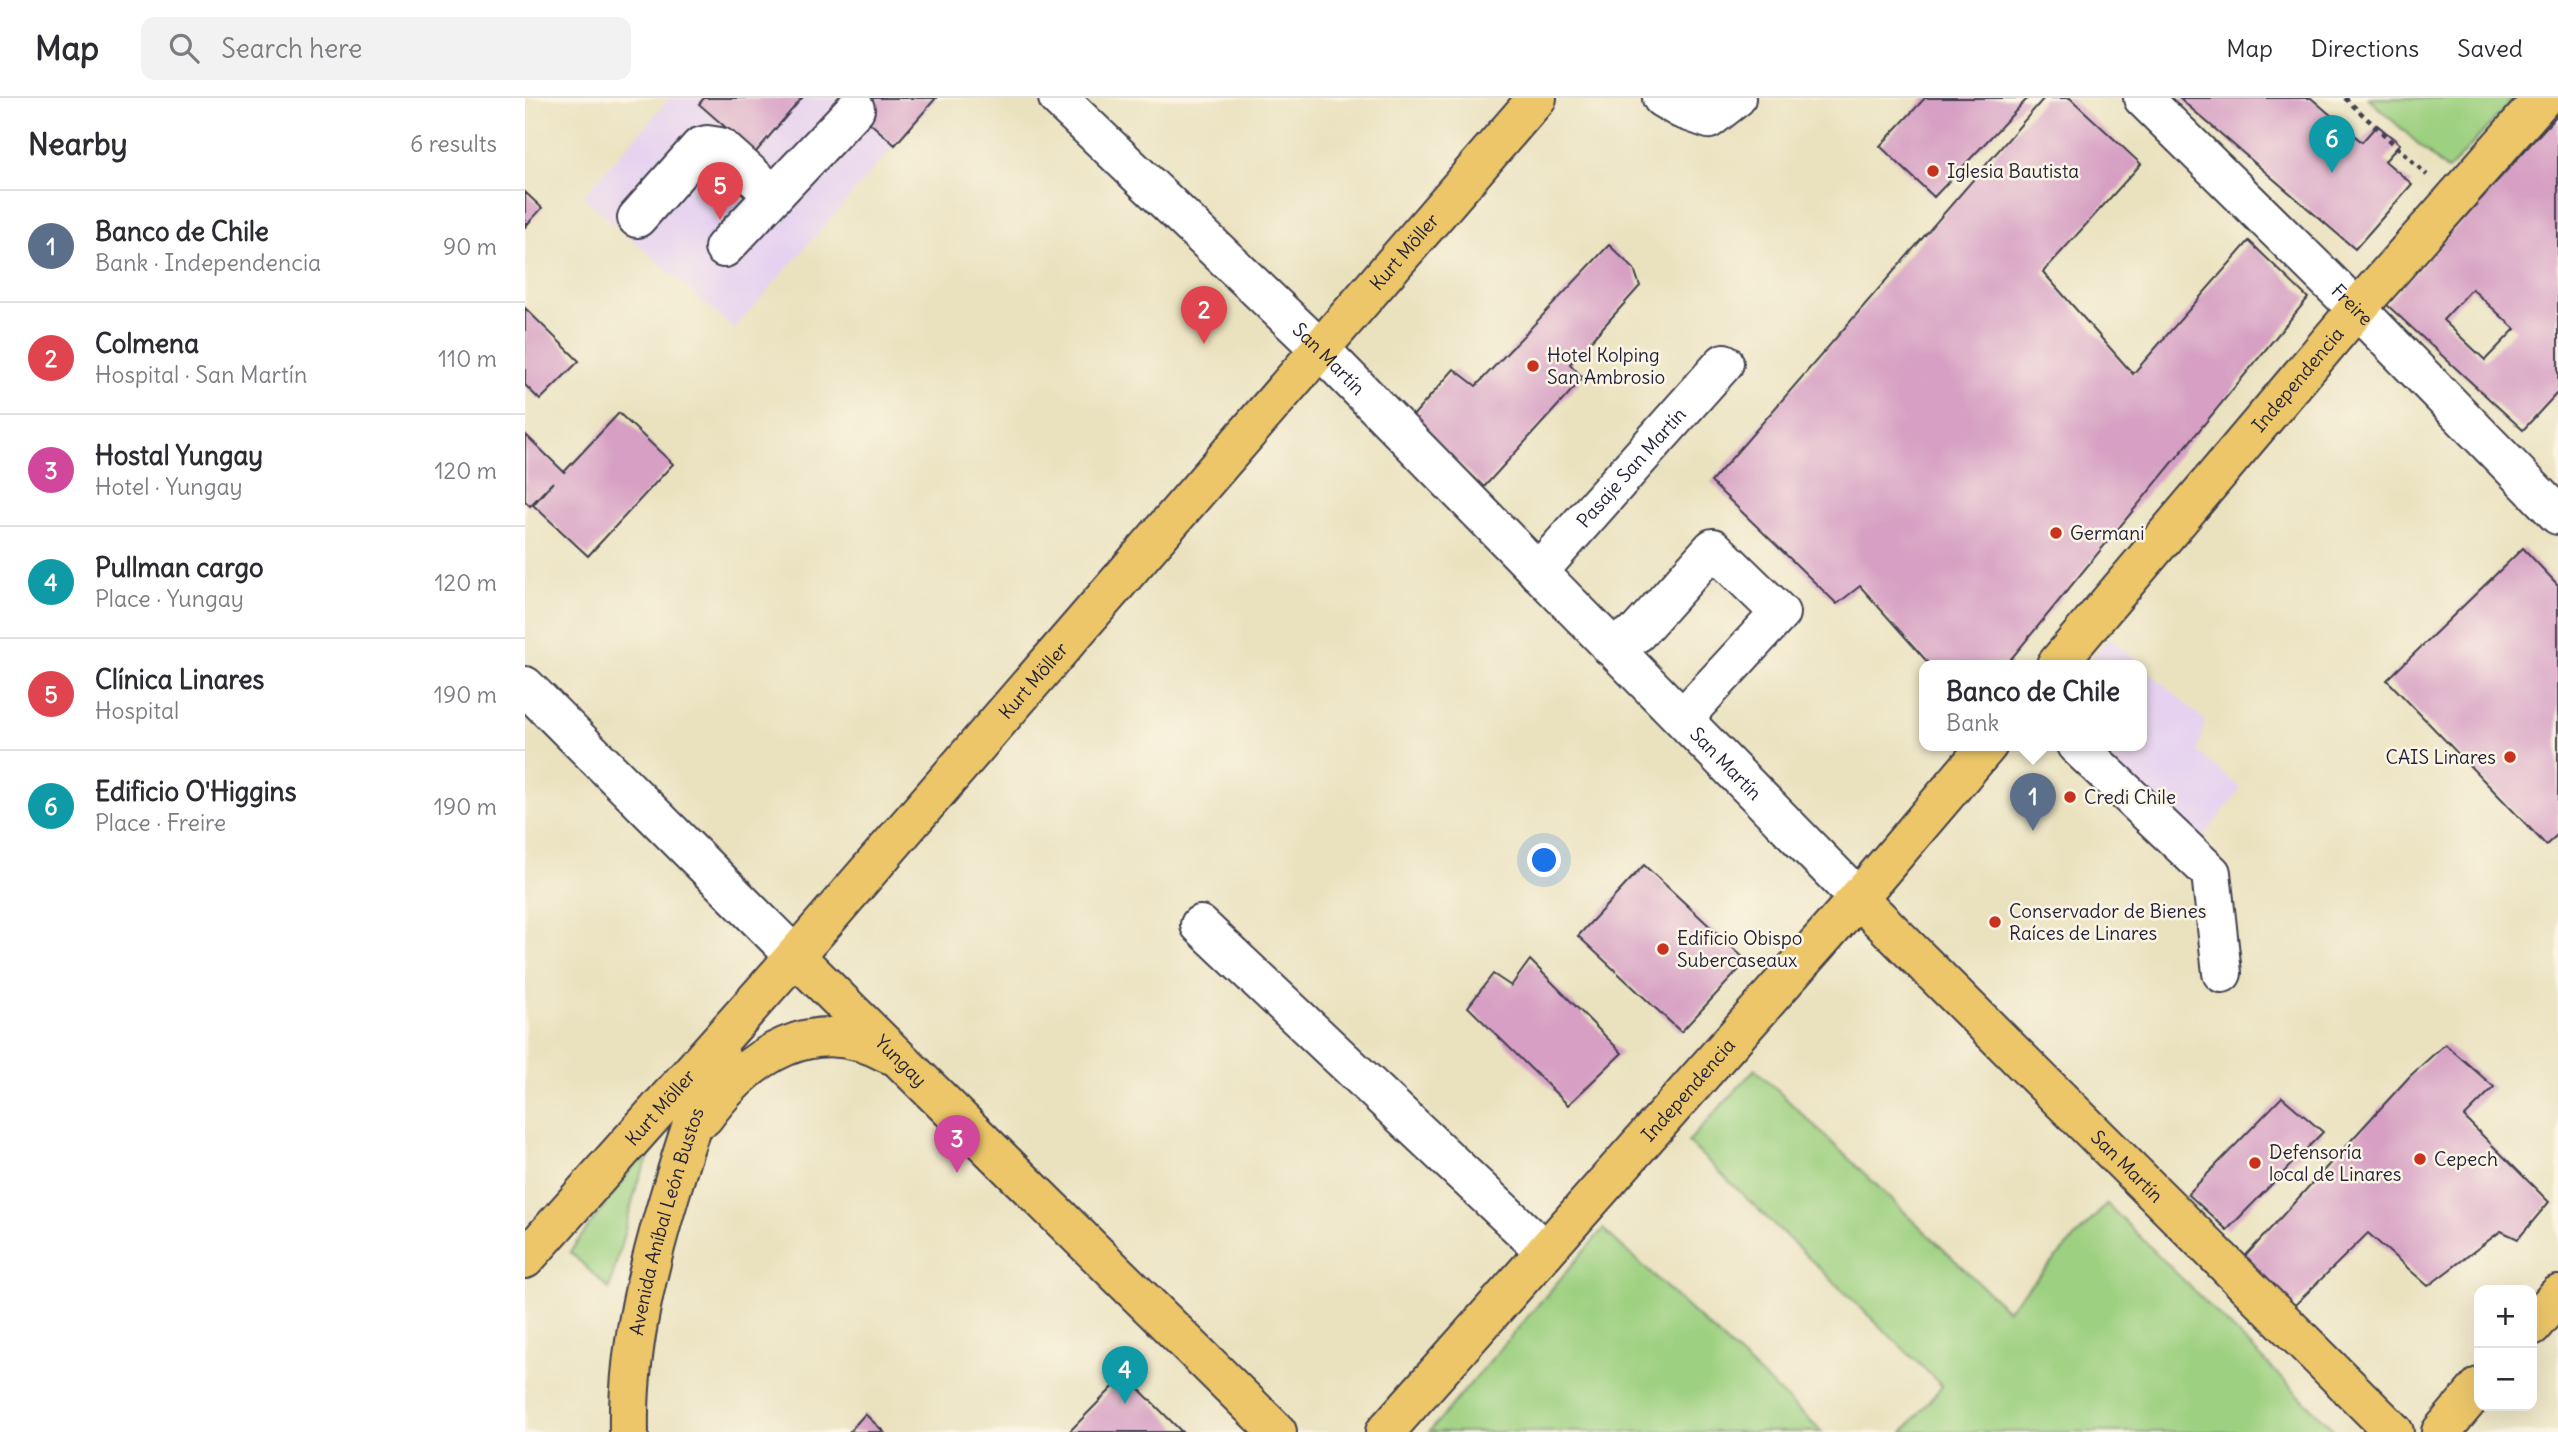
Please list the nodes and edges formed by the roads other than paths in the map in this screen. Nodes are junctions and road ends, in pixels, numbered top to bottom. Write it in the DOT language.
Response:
graph roads {
  1 [pos="1058,98"];
  2 [pos="1537,98"];
  3 [pos="1662,98"];
  4 [pos="1736,98"];
  5 [pos="2143,98"];
  6 [pos="2543,98"];
  7 [pos="855,110"];
  8 [pos="773,195"];
  9 [pos="637,218"];
  10 [pos="724,248"];
  11 [pos="2357,309"];
  12 [pos="1320,349"];
  13 [pos="1724,363"];
  14 [pos="2558,515"];
  15 [pos="1538,572"];
  16 [pos="1610,646"];
  17 [pos="2060,660"];
  18 [pos="525,687"];
  19 [pos="1687,722"];
  20 [pos="1983,751"];
  21 [pos="2082,751"];
  22 [pos="1859,898"];
  23 [pos="1200,926"];
  24 [pos="795,956"];
  25 [pos="2222,973"];
  26 [pos="738,1020"];
  27 [pos="903,1061"];
  28 [pos="682,1155"];
  29 [pos="1545,1251"];
  30 [pos="525,1259"];
  31 [pos="2558,1295"];
  32 [pos="2537,1320"];
  33 [pos="2474,1393"];
  34 [pos="1267,1426"];
  35 [pos="629,1432"];
  36 [pos="1385,1432"];
  37 [pos="2394,1432"];
  38 [pos="2441,1432"];
  1 -- 12 [label="street, San Martín"];
  2 -- 12 [label="main road, Kurt Möller"];
  3 -- 4 [label="street"];
  5 -- 11 [label="street, Freire"];
  6 -- 11 [label="main road, Independencia"];
  7 -- 8 [label="street"];
  8 -- 9 [label="street"];
  8 -- 10 [label="street"];
  11 -- 14 [label="street, Freire"];
  11 -- 17 [label="main road, Independencia"];
  12 -- 15 [label="street, San Martín"];
  12 -- 24 [label="main road, Kurt Möller"];
  13 -- 15 [label="street, Pasaje San Martín"];
  15 -- 16 [label="street, San Martín"];
  16 -- 19 [label="street, San Martín"];
  16 -- 19 [label="street"];
  18 -- 24 [label="street, Yungay"];
  19 -- 22 [label="street, San Martín"];
  20 -- 22 [label="main road, Independencia"];
  21 -- 25 [label="street"];
  22 -- 29 [label="main road, Independencia"];
  22 -- 37 [label="main road, San Martín"];
  23 -- 29 [label="street"];
  24 -- 26 [label="main road, Kurt Möller"];
  24 -- 27 [label="main road, Yungay"];
  26 -- 28 [label="main road, Avenida Aníbal León Bustos"];
  26 -- 30 [label="main road, Kurt Möller"];
  27 -- 28 [label="main road"];
  27 -- 34 [label="main road, Yungay"];
  28 -- 35 [label="main road, Avenida Aníbal León Bustos"];
  29 -- 36 [label="main road, Independencia"];
  31 -- 32 [label="main road"];
  33 -- 38 [label="main road"];
}
